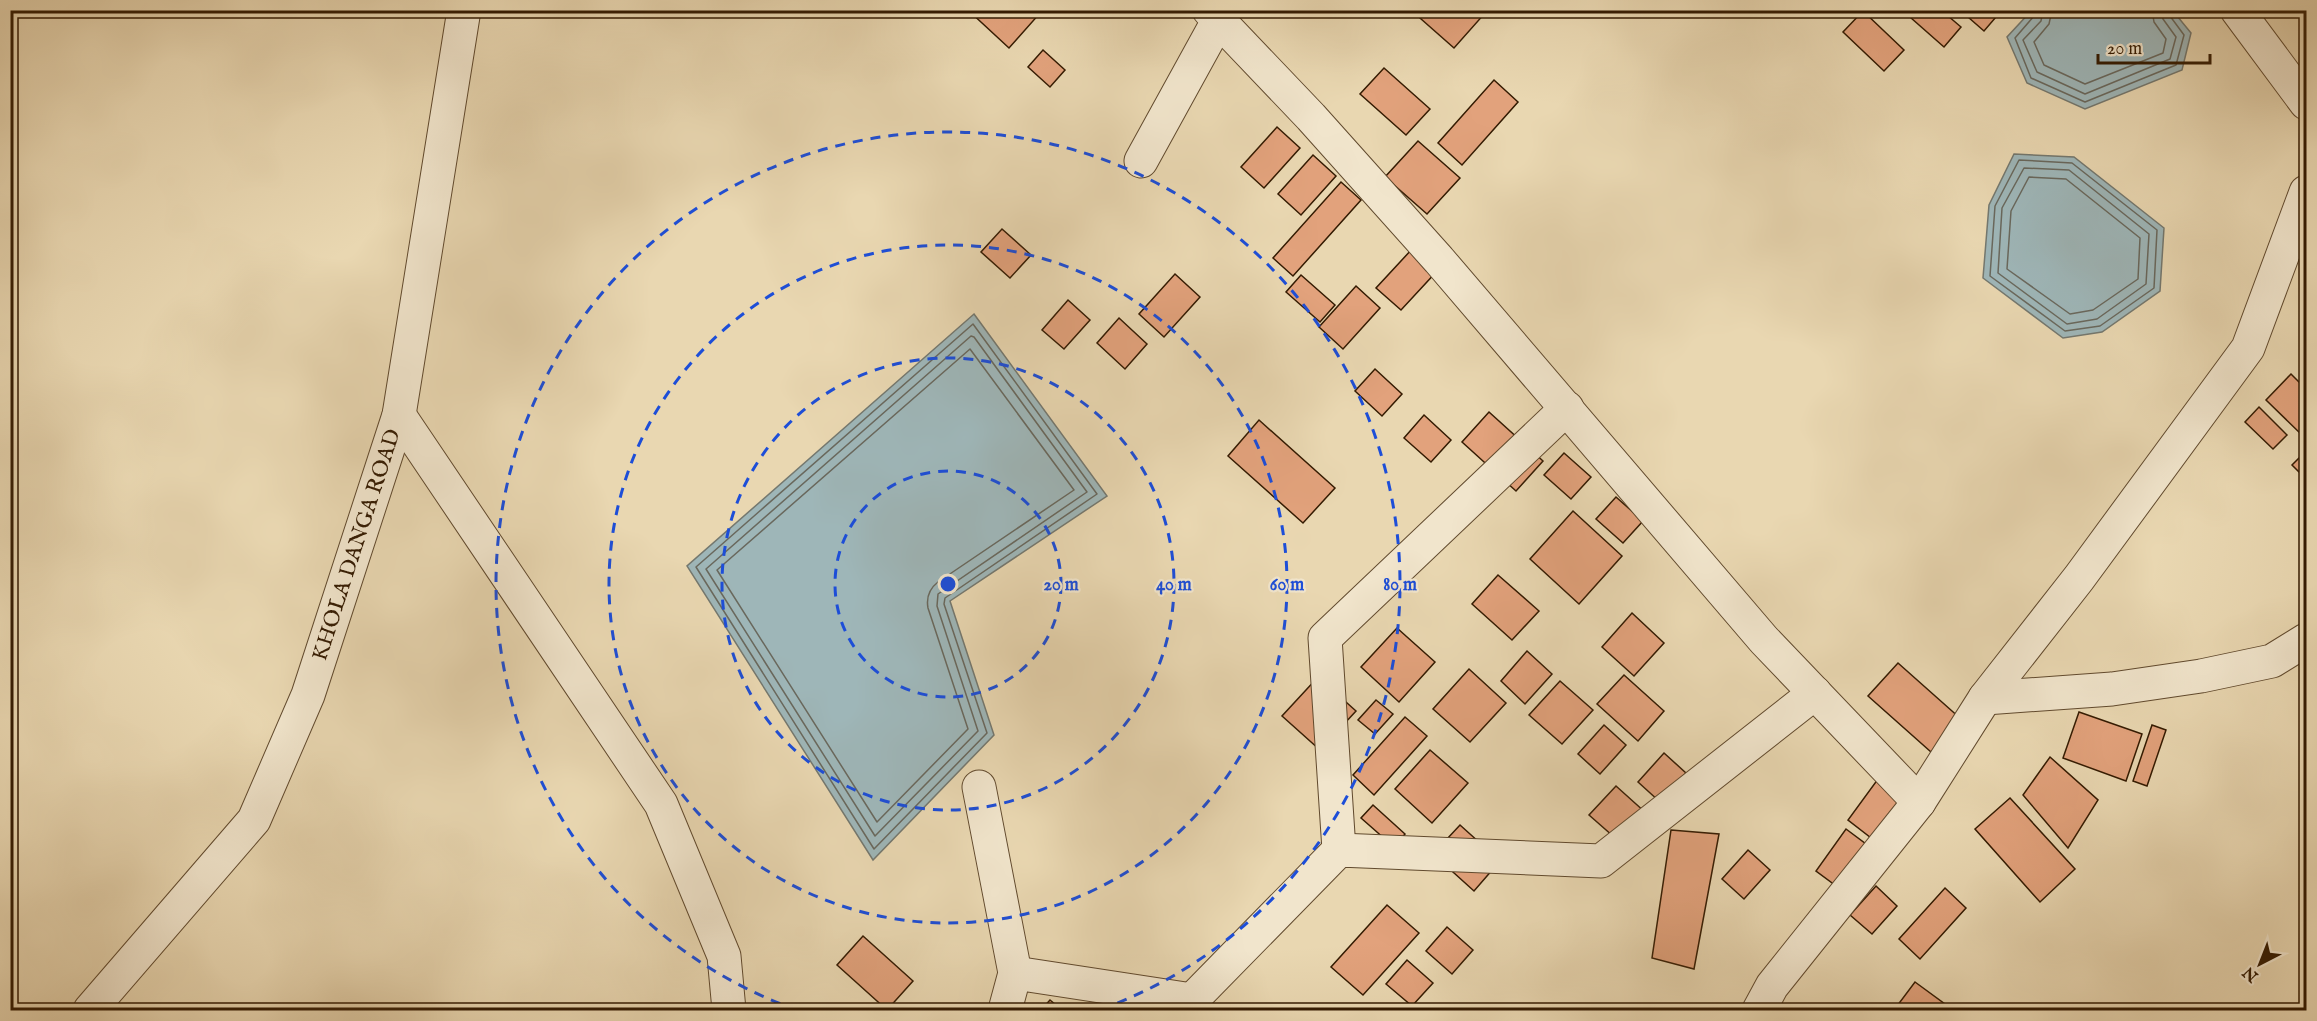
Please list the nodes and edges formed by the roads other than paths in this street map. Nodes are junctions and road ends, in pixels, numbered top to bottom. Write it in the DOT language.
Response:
graph roads {
  1 [pos="464,10"];
  2 [pos="2237,10"];
  3 [pos="1214,16"];
  4 [pos="2307,103"];
  5 [pos="1141,161"];
  6 [pos="2307,192"];
  7 [pos="1567,408"];
  8 [pos="399,415"];
  9 [pos="2307,640"];
  10 [pos="1815,693"];
  11 [pos="1985,699"];
  12 [pos="979,787"];
  13 [pos="1919,802"];
  14 [pos="1339,850"];
  15 [pos="1015,973"];
  16 [pos="1193,1005"];
  17 [pos="90,1011"];
  18 [pos="729,1011"];
  19 [pos="1005,1011"];
  20 [pos="1759,1011"];
  1 -- 8 [label="street, KHOLA DANGA ROAD"];
  2 -- 4 [label="street"];
  3 -- 5 [label="street"];
  3 -- 7 [label="street"];
  6 -- 11 [label="street"];
  7 -- 10 [label="street"];
  7 -- 14 [label="street"];
  8 -- 17 [label="street, KHOLA DANGA ROAD"];
  8 -- 18 [label="street"];
  9 -- 11 [label="street"];
  10 -- 13 [label="street"];
  10 -- 14 [label="street"];
  11 -- 13 [label="street"];
  12 -- 15 [label="street"];
  13 -- 20 [label="street"];
  14 -- 16 [label="street"];
  15 -- 16 [label="street"];
  15 -- 19 [label="street"];
}
